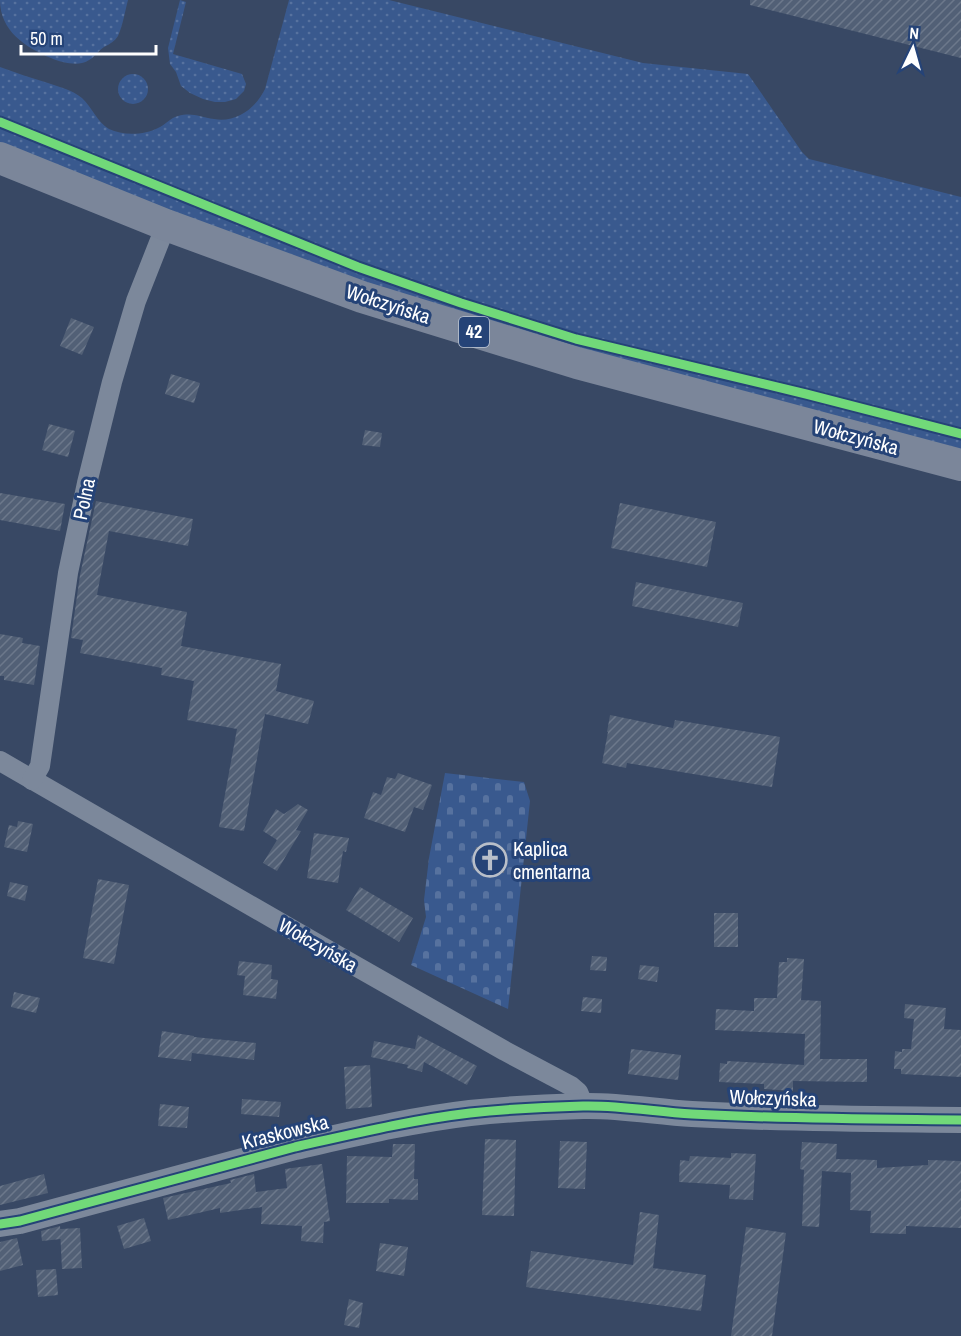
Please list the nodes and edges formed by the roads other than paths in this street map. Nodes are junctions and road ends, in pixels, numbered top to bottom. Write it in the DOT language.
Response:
graph roads {
  1 [pos="0,158"];
  2 [pos="166,225"];
  3 [pos="961,465"];
  4 [pos="0,761"];
  5 [pos="32,780"];
  6 [pos="584,1106"];
  7 [pos="961,1120"];
  8 [pos="0,1224"];
  1 -- 2 [label="main road, Wołczyńska / 42"];
  2 -- 3 [label="main road, Wołczyńska / 42"];
  2 -- 5 [label="street, Polna"];
  4 -- 5 [label="street, Wołczyńska"];
  5 -- 6 [label="street, Wołczyńska"];
  6 -- 7 [label="street, Wołczyńska"];
  6 -- 8 [label="street, Kraskowska"];
}
